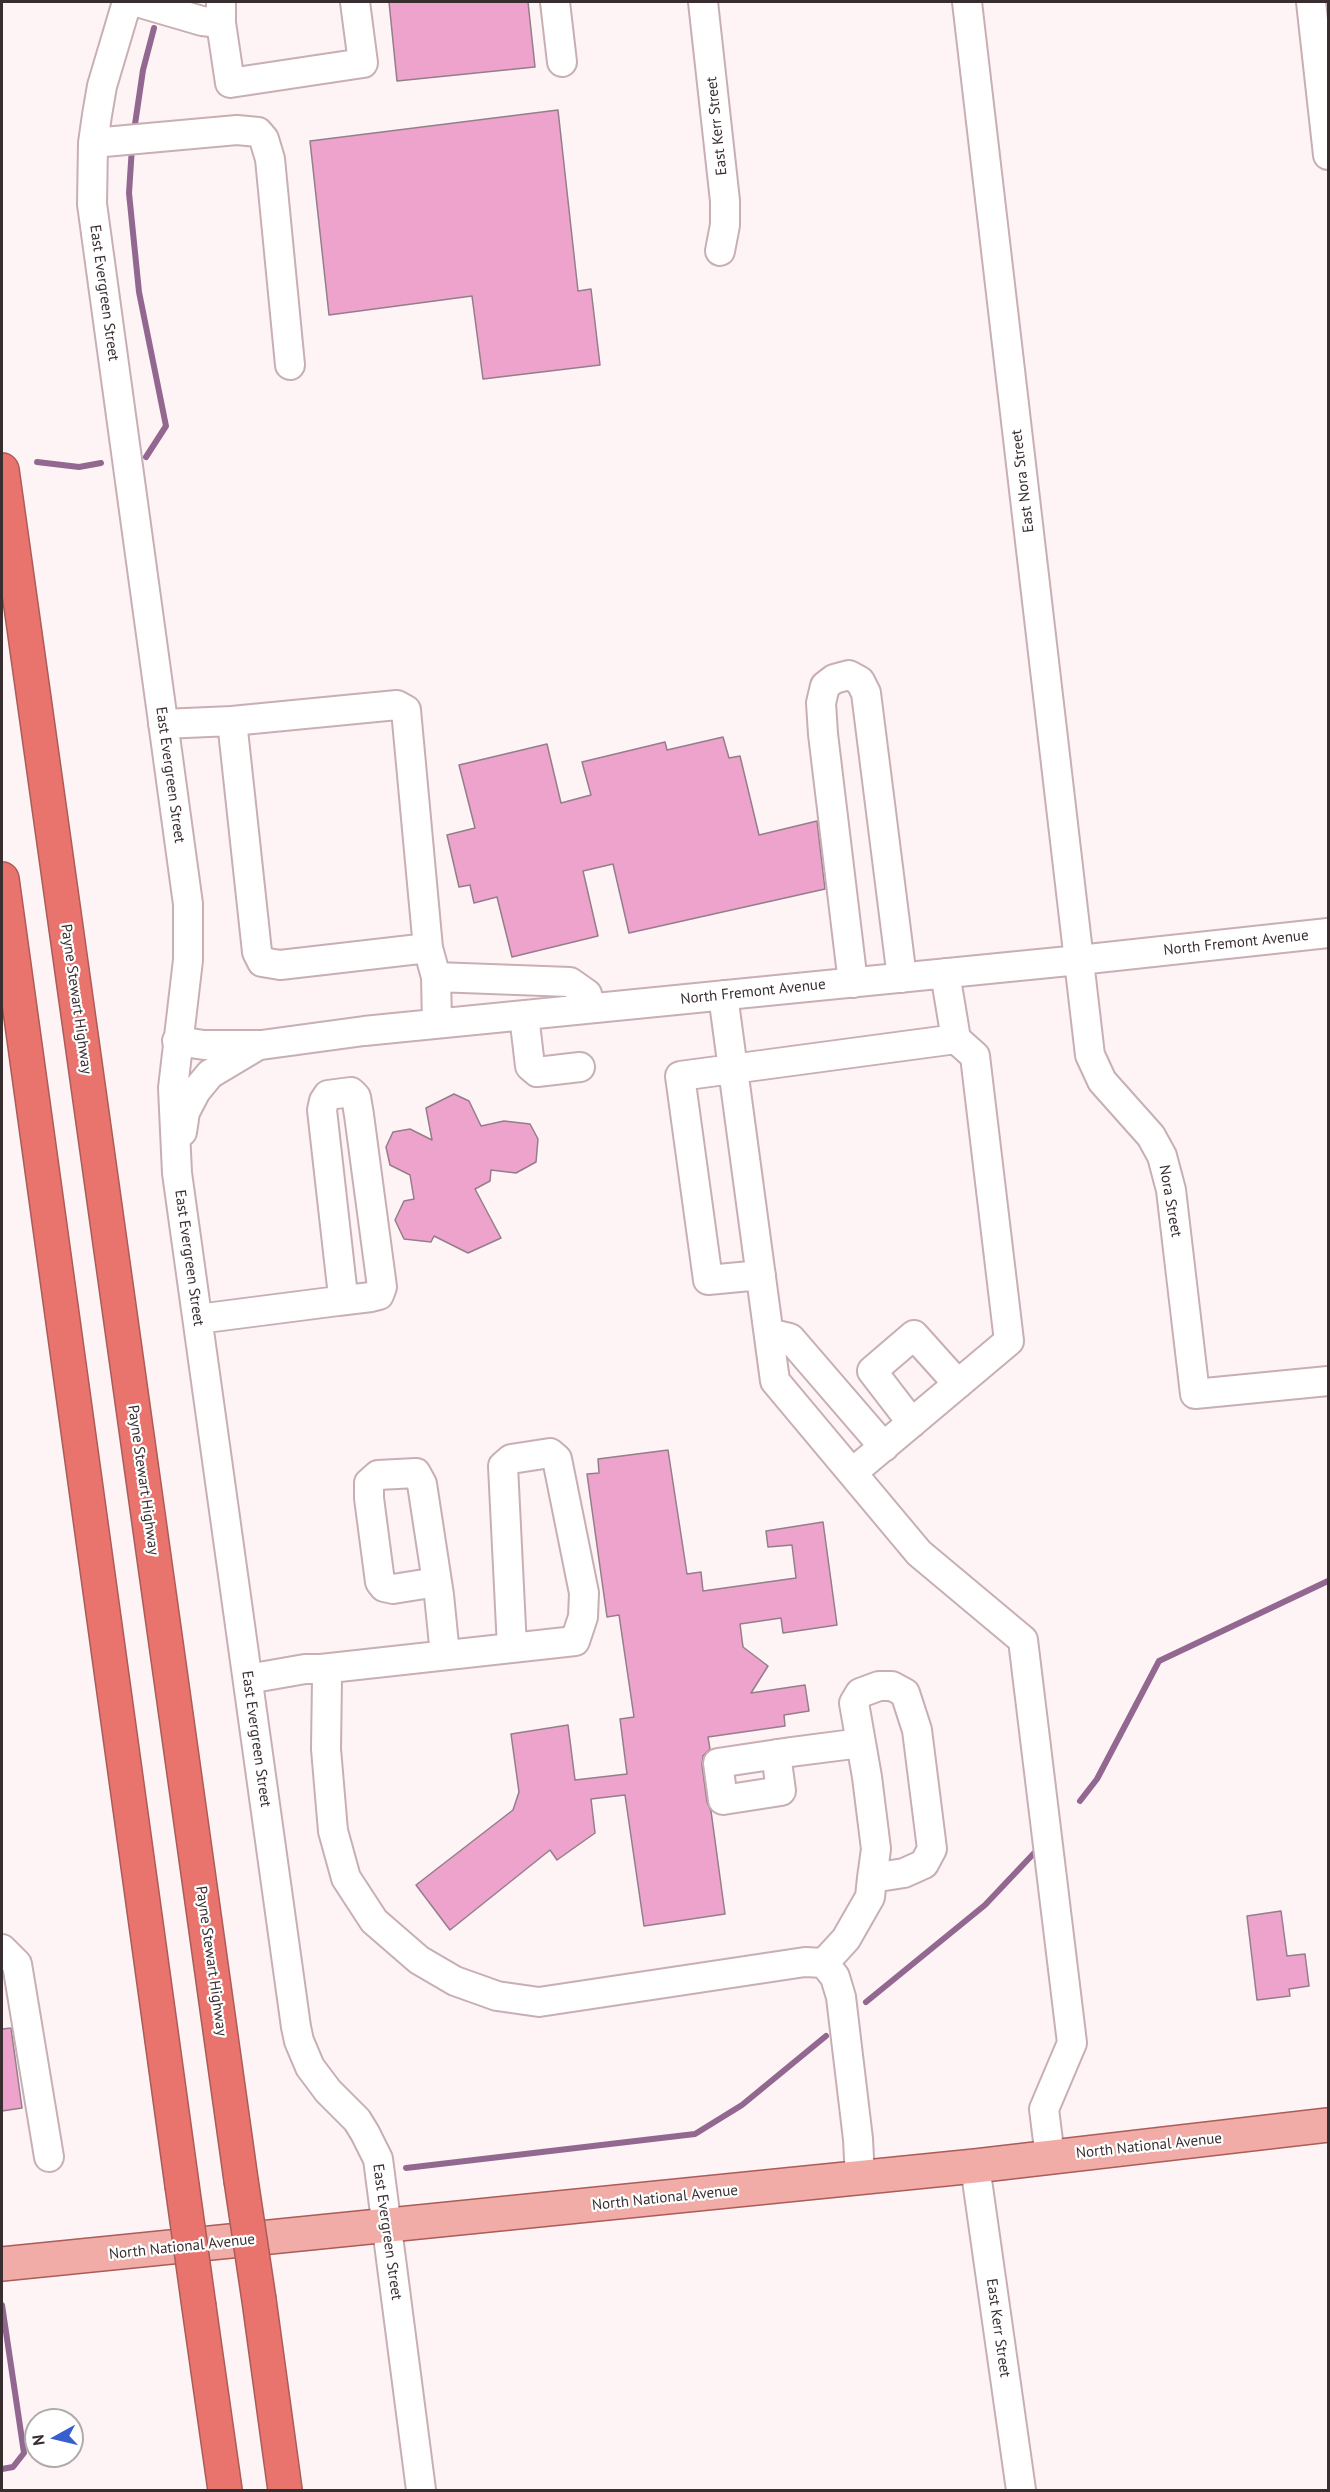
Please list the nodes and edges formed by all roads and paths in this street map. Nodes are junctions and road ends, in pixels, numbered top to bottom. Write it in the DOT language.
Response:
graph roads {
  1 [pos="127,2"];
  2 [pos="137,2"];
  3 [pos="355,2"];
  4 [pos="555,2"];
  5 [pos="703,2"];
  6 [pos="967,2"];
  7 [pos="1311,2"];
  8 [pos="221,12"];
  9 [pos="562,62"];
  10 [pos="93,143"];
  11 [pos="1329,155"];
  12 [pos="720,251"];
  13 [pos="290,365"];
  14 [pos="2,470"];
  15 [pos="232,721"];
  16 [pos="163,724"];
  17 [pos="2,879"];
  18 [pos="1329,933"];
  19 [pos="428,948"];
  20 [pos="1079,960"];
  21 [pos="945,973"];
  22 [pos="436,976"];
  23 [pos="902,978"];
  24 [pos="853,982"];
  25 [pos="723,995"];
  26 [pos="591,1008"];
  27 [pos="524,1015"];
  28 [pos="437,1023"];
  29 [pos="956,1039"];
  30 [pos="177,1041"];
  31 [pos="261,1045"];
  32 [pos="580,1067"];
  33 [pos="734,1069"];
  34 [pos="177,1173"];
  35 [pos="761,1275"];
  36 [pos="338,1301"];
  37 [pos="198,1319"];
  38 [pos="769,1333"];
  39 [pos="1329,1381"];
  40 [pos="958,1384"];
  41 [pos="912,1423"];
  42 [pos="884,1447"];
  43 [pos="852,1473"];
  44 [pos="437,1582"];
  45 [pos="512,1648"];
  46 [pos="445,1655"];
  47 [pos="321,1669"];
  48 [pos="248,1678"];
  49 [pos="861,1743"];
  50 [pos="776,1754"];
  51 [pos="872,1878"];
  52 [pos="2,1949"];
  53 [pos="824,1963"];
  54 [pos="1329,2126"];
  55 [pos="49,2157"];
  56 [pos="1050,2157"];
  57 [pos="975,2166"];
  58 [pos="860,2178"];
  59 [pos="388,2227"];
  60 [pos="2,2264"];
  61 [pos="225,2490"];
  62 [pos="285,2490"];
  63 [pos="421,2490"];
  64 [pos="1021,2490"];
  1 -- 10 [label="street, East Evergreen Street"];
  2 -- 8 [label="street"];
  3 -- 8 [label="street"];
  4 -- 9 [label="street"];
  5 -- 12 [label="street, East Kerr Street"];
  6 -- 20 [label="street, East Nora Street"];
  7 -- 11 [label="street"];
  10 -- 13 [label="street"];
  10 -- 16 [label="street, East Evergreen Street"];
  14 -- 62 [label="highway, Payne Stewart Highway, bridge"];
  15 -- 16 [label="street"];
  15 -- 19 [label="street"];
  15 -- 19 [label="street"];
  16 -- 30 [label="street, East Evergreen Street"];
  17 -- 61 [label="highway, bridge"];
  18 -- 20 [label="street, North Fremont Avenue"];
  19 -- 22 [label="street"];
  20 -- 21 [label="street, North Fremont Avenue"];
  20 -- 39 [label="street, Nora Street"];
  21 -- 23 [label="street, North Fremont Avenue"];
  21 -- 29 [label="street"];
  22 -- 26 [label="street"];
  22 -- 28 [label="street"];
  23 -- 24 [label="street, North Fremont Avenue"];
  23 -- 24 [label="street"];
  24 -- 25 [label="street, North Fremont Avenue"];
  25 -- 26 [label="street, North Fremont Avenue"];
  25 -- 33 [label="street"];
  26 -- 27 [label="street, North Fremont Avenue"];
  27 -- 28 [label="street, North Fremont Avenue"];
  27 -- 32 [label="street"];
  28 -- 31 [label="street, North Fremont Avenue"];
  29 -- 33 [label="street"];
  29 -- 40 [label="street"];
  30 -- 31 [label="street, North Fremont Avenue"];
  30 -- 34 [label="street, East Evergreen Street"];
  31 -- 34 [label="street"];
  33 -- 35 [label="street"];
  33 -- 35 [label="street"];
  34 -- 37 [label="street, East Evergreen Street"];
  35 -- 38 [label="street"];
  36 -- 36 [label="street"];
  36 -- 37 [label="street"];
  37 -- 48 [label="street, East Evergreen Street"];
  38 -- 42 [label="street"];
  38 -- 43 [label="street"];
  40 -- 41 [label="street"];
  40 -- 41 [label="street"];
  41 -- 42 [label="street"];
  42 -- 43 [label="street"];
  43 -- 56 [label="street"];
  44 -- 46 [label="street"];
  45 -- 45 [label="street"];
  45 -- 46 [label="street"];
  46 -- 47 [label="street"];
  47 -- 48 [label="street"];
  47 -- 53 [label="street"];
  48 -- 59 [label="street, East Evergreen Street"];
  49 -- 50 [label="street"];
  49 -- 51 [label="street"];
  49 -- 51 [label="street"];
  51 -- 53 [label="street"];
  52 -- 55 [label="street"];
  53 -- 58 [label="street"];
  54 -- 56 [label="main road, North National Avenue"];
  56 -- 57 [label="main road, North National Avenue"];
  57 -- 58 [label="main road, North National Avenue"];
  57 -- 64 [label="street, East Kerr Street"];
  58 -- 59 [label="main road, North National Avenue"];
  59 -- 60 [label="main road, North National Avenue"];
  59 -- 63 [label="street, East Evergreen Street"];
}
